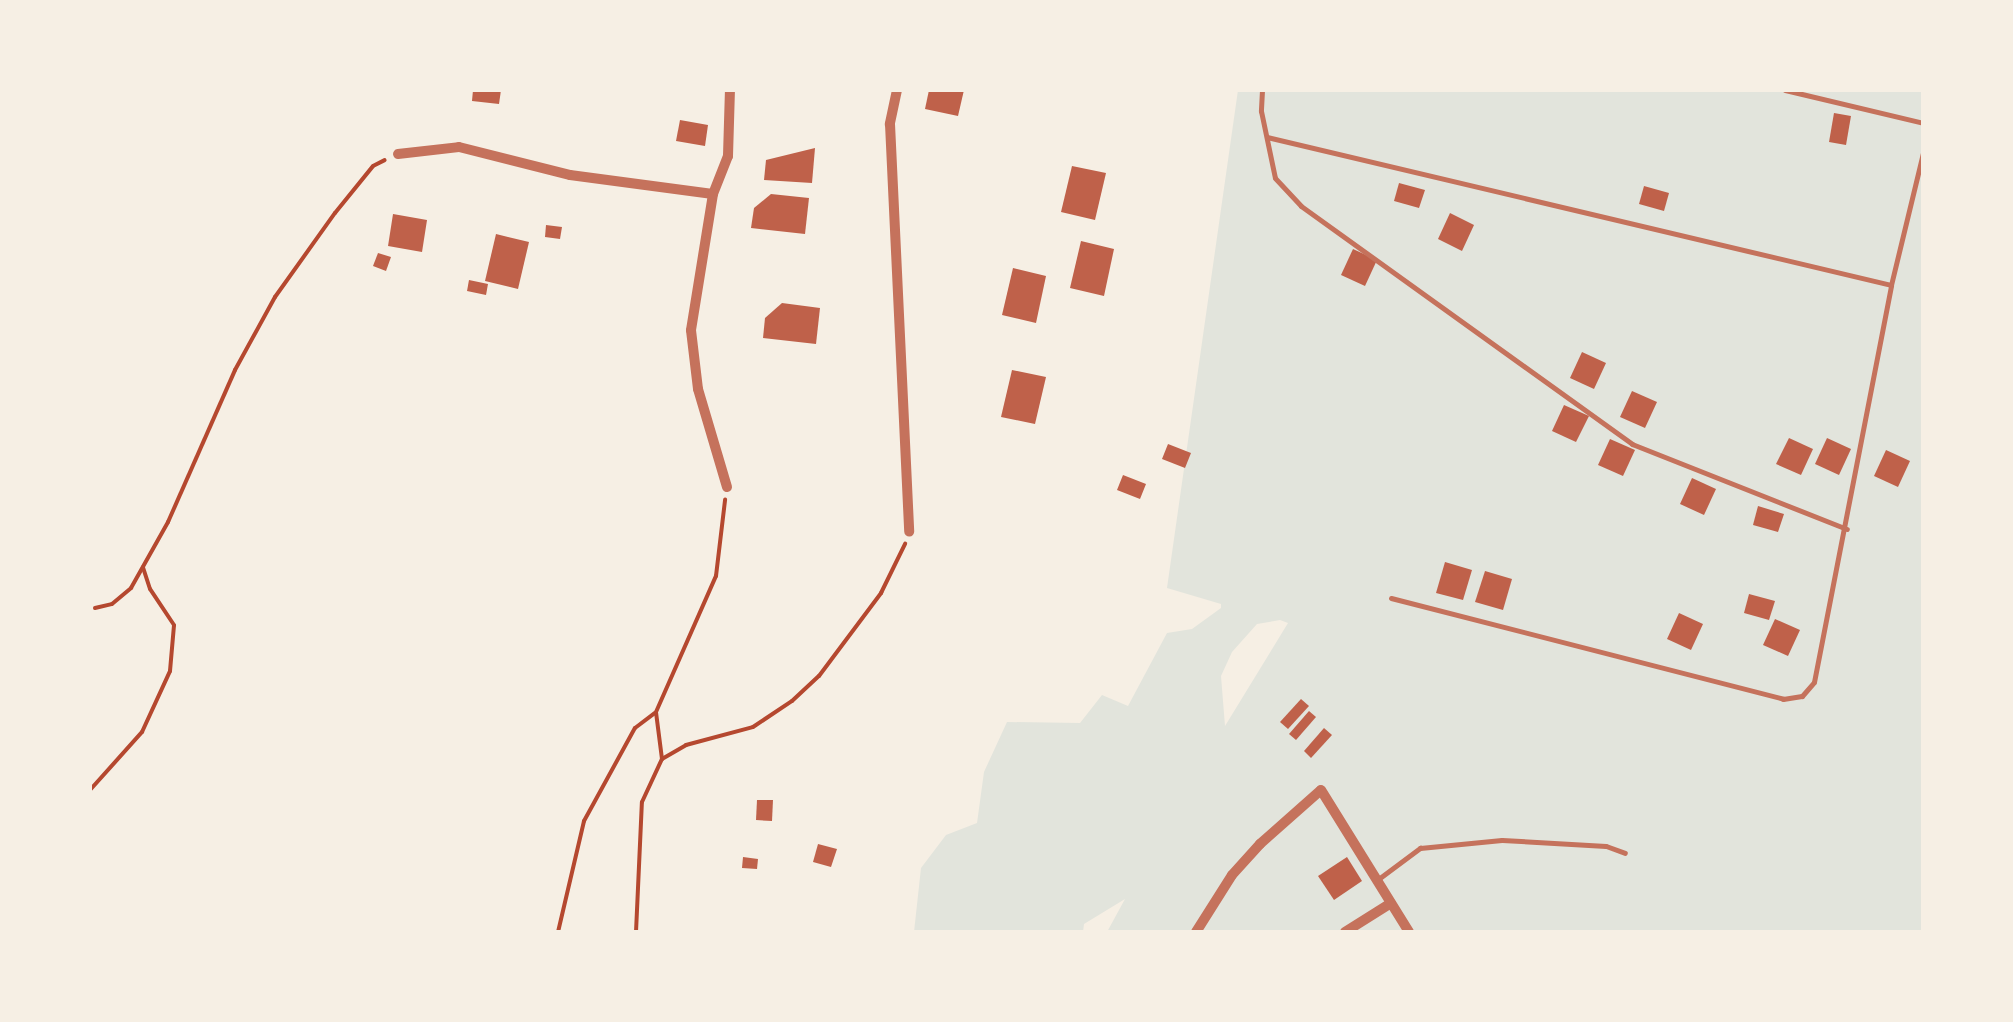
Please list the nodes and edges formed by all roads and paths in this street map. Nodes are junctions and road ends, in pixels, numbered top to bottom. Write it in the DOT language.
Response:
graph roads {
  1 [pos="730,90"];
  2 [pos="896,90"];
  3 [pos="1262,90"];
  4 [pos="1785,90"];
  5 [pos="1923,123"];
  6 [pos="1266,137"];
  7 [pos="1923,153"];
  8 [pos="398,154"];
  9 [pos="714,194"];
  10 [pos="1891,285"];
  11 [pos="727,487"];
  12 [pos="1847,529"];
  13 [pos="909,532"];
  14 [pos="143,567"];
  15 [pos="1391,598"];
  16 [pos="95,608"];
  17 [pos="656,712"];
  18 [pos="662,759"];
  19 [pos="90,790"];
  20 [pos="1625,853"];
  21 [pos="1377,880"];
  22 [pos="1391,902"];
  23 [pos="558,932"];
  24 [pos="636,932"];
  25 [pos="1196,932"];
  26 [pos="1344,932"];
  27 [pos="1410,932"];
  1 -- 9 [label="street"];
  2 -- 13 [label="street"];
  3 -- 6 [label="lane"];
  4 -- 5 [label="lane"];
  6 -- 10 [label="lane"];
  6 -- 12 [label="lane"];
  7 -- 10 [label="lane"];
  8 -- 9 [label="street"];
  8 -- 14 [label="path"];
  9 -- 11 [label="street"];
  10 -- 12 [label="lane"];
  11 -- 17 [label="path"];
  12 -- 15 [label="lane"];
  13 -- 18 [label="path"];
  14 -- 16 [label="path"];
  14 -- 19 [label="path"];
  17 -- 18 [label="path"];
  17 -- 23 [label="path"];
  18 -- 24 [label="path"];
  20 -- 21 [label="lane"];
  21 -- 22 [label="street"];
  21 -- 25 [label="street"];
  22 -- 26 [label="street"];
  22 -- 27 [label="street"];
}
